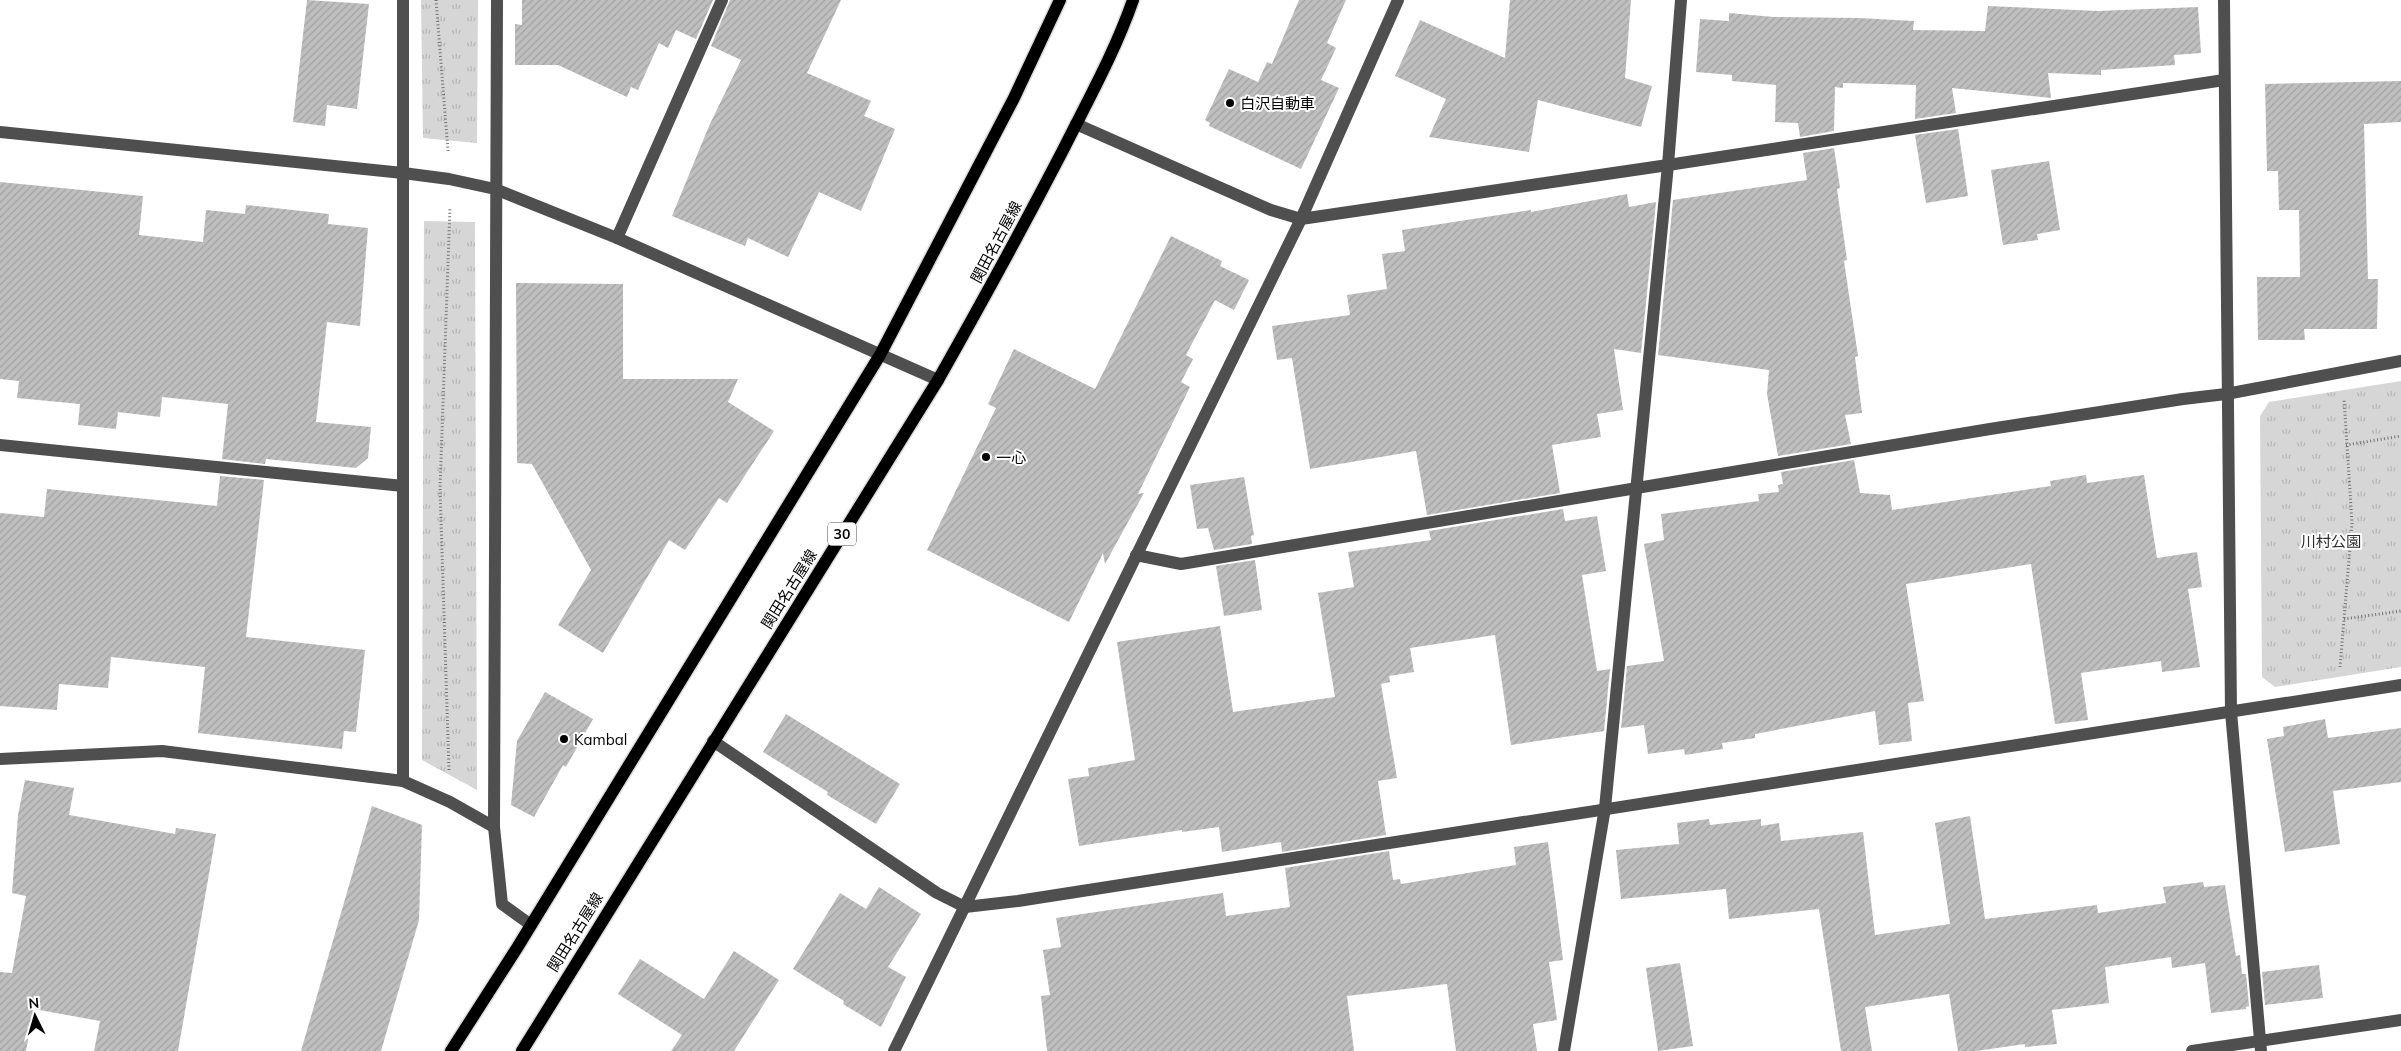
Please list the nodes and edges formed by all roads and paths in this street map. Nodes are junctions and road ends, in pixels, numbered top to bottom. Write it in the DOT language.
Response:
graph roads {
  1 [pos="403,0"];
  2 [pos="436,0"];
  3 [pos="497,0"];
  4 [pos="722,0"];
  5 [pos="1060,0"];
  6 [pos="1133,0"];
  7 [pos="1398,0"];
  8 [pos="1681,0"];
  9 [pos="2224,0"];
  10 [pos="2224,80"];
  11 [pos="1076,124"];
  12 [pos="0,132"];
  13 [pos="1668,165"];
  14 [pos="403,173"];
  15 [pos="449,179"];
  16 [pos="495,189"];
  17 [pos="1301,219"];
  18 [pos="617,238"];
  19 [pos="880,355"];
  20 [pos="2401,361"];
  21 [pos="2343,371"];
  22 [pos="938,380"];
  23 [pos="2226,394"];
  24 [pos="2401,436"];
  25 [pos="0,445"];
  26 [pos="2346,445"];
  27 [pos="403,486"];
  28 [pos="1635,490"];
  29 [pos="1136,555"];
  30 [pos="2401,611"];
  31 [pos="2344,619"];
  32 [pos="2401,685"];
  33 [pos="2340,694"];
  34 [pos="2231,712"];
  35 [pos="713,742"];
  36 [pos="0,759"];
  37 [pos="403,781"];
  38 [pos="450,802"];
  39 [pos="1605,808"];
  40 [pos="494,827"];
  41 [pos="965,907"];
  42 [pos="531,925"];
  43 [pos="2401,1020"];
  44 [pos="2260,1046"];
  45 [pos="452,1051"];
  46 [pos="522,1051"];
  47 [pos="894,1051"];
  48 [pos="1564,1051"];
  49 [pos="2192,1051"];
  1 -- 14 [label="street"];
  2 -- 15 [label="path"];
  3 -- 16 [label="street"];
  4 -- 18 [label="street"];
  5 -- 19 [label="main road"];
  6 -- 11 [label="main road, 関田名古屋線 / 30"];
  7 -- 17 [label="street"];
  8 -- 13 [label="street"];
  9 -- 10 [label="street"];
  10 -- 13 [label="street"];
  10 -- 23 [label="street"];
  11 -- 17 [label="street"];
  11 -- 22 [label="main road, 関田名古屋線 / 30"];
  12 -- 14 [label="street"];
  13 -- 17 [label="street"];
  13 -- 28 [label="street"];
  14 -- 15 [label="street"];
  14 -- 27 [label="street"];
  15 -- 16 [label="street"];
  15 -- 38 [label="path"];
  16 -- 18 [label="street"];
  16 -- 40 [label="street"];
  17 -- 29 [label="street"];
  18 -- 19 [label="street"];
  19 -- 22 [label="street"];
  19 -- 42 [label="main road"];
  20 -- 21 [label="street"];
  21 -- 23 [label="street"];
  21 -- 26 [label="path"];
  22 -- 35 [label="main road, 関田名古屋線 / 30"];
  23 -- 28 [label="street"];
  23 -- 34 [label="street"];
  24 -- 26 [label="path"];
  25 -- 27 [label="street"];
  26 -- 31 [label="path"];
  27 -- 37 [label="street"];
  28 -- 29 [label="street"];
  28 -- 39 [label="street"];
  29 -- 41 [label="street"];
  30 -- 31 [label="path"];
  31 -- 33 [label="path"];
  32 -- 33 [label="street"];
  33 -- 34 [label="street"];
  34 -- 39 [label="street"];
  34 -- 44 [label="street"];
  35 -- 41 [label="street"];
  35 -- 46 [label="main road, 関田名古屋線 / 30"];
  36 -- 37 [label="street"];
  37 -- 38 [label="street"];
  38 -- 40 [label="street"];
  39 -- 41 [label="street"];
  39 -- 48 [label="street"];
  40 -- 42 [label="street"];
  41 -- 47 [label="street"];
  42 -- 45 [label="main road"];
  43 -- 44 [label="street"];
  44 -- 49 [label="street"];
}
